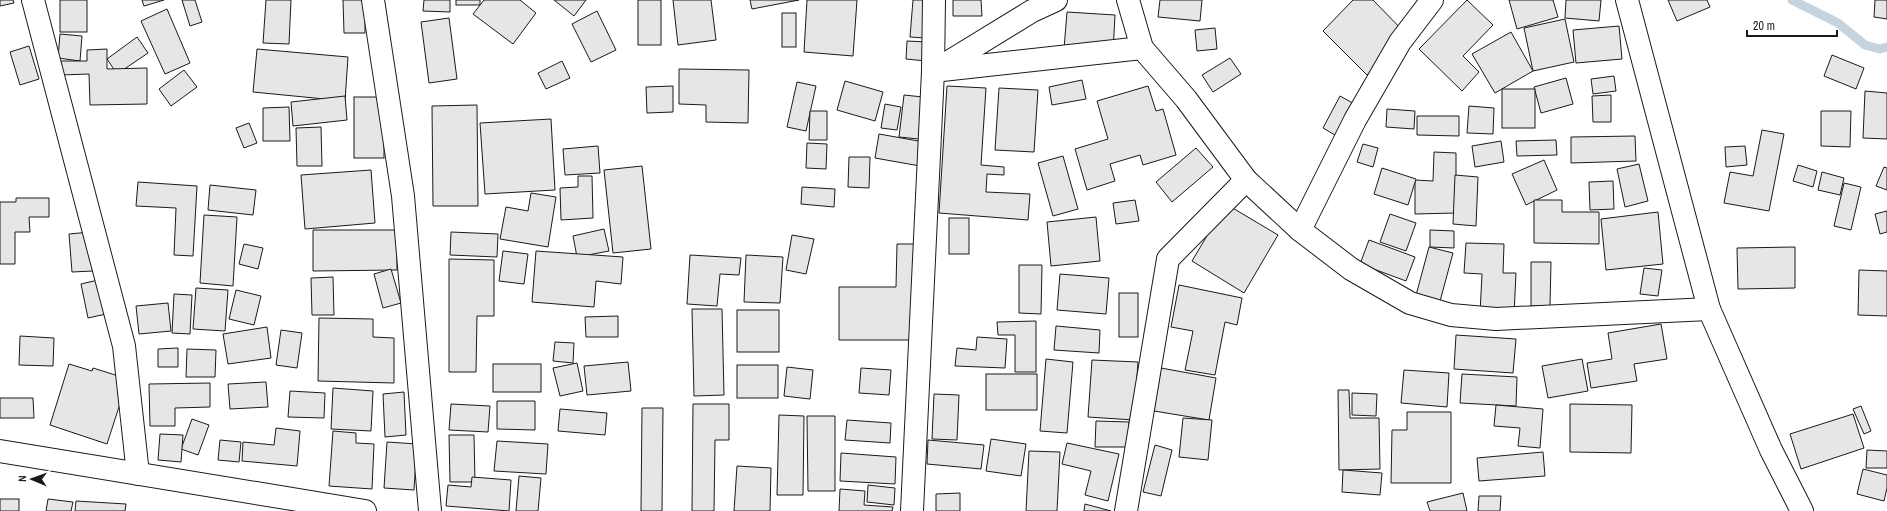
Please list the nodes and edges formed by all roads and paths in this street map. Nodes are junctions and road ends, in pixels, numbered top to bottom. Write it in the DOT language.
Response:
graph roads {
  1 [pos="33,0"];
  2 [pos="373,0"];
  3 [pos="934,0"];
  4 [pos="1056,0"];
  5 [pos="1128,0"];
  6 [pos="1432,0"];
  7 [pos="1627,0"];
  8 [pos="1142,48"];
  9 [pos="933,71"];
  10 [pos="1246,180"];
  11 [pos="1300,230"];
  12 [pos="1709,309"];
  13 [pos="0,451"];
  14 [pos="138,474"];
  15 [pos="365,511"];
  16 [pos="430,511"];
  17 [pos="912,511"];
  18 [pos="1126,511"];
  19 [pos="1802,511"];
  1 -- 14 [label="street"];
  2 -- 16 [label="street"];
  3 -- 9 [label="street"];
  4 -- 9 [label="street"];
  5 -- 8 [label="street"];
  6 -- 11 [label="street"];
  7 -- 12 [label="street"];
  8 -- 9 [label="street"];
  8 -- 10 [label="street"];
  9 -- 17 [label="street"];
  10 -- 11 [label="street"];
  10 -- 18 [label="street"];
  11 -- 12 [label="street"];
  12 -- 19 [label="street"];
  13 -- 14 [label="street"];
  14 -- 15 [label="street"];
}
